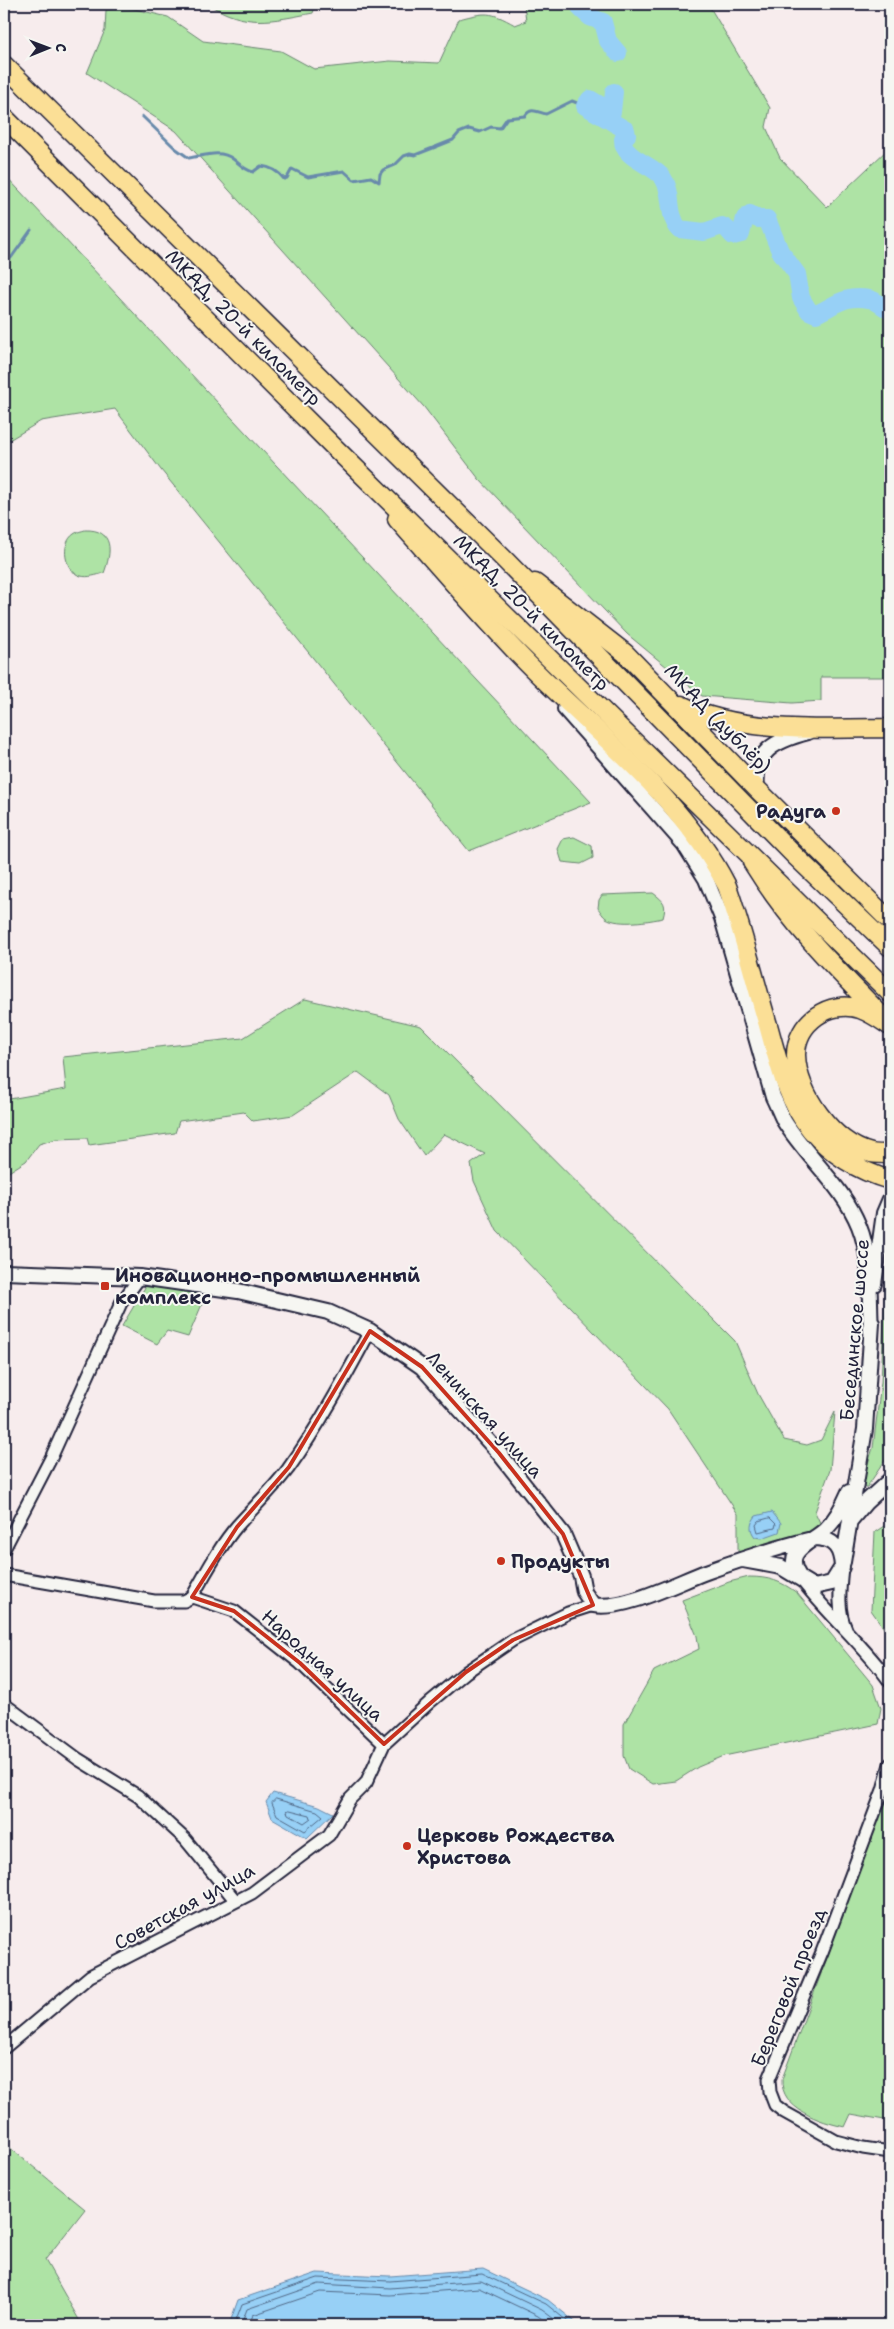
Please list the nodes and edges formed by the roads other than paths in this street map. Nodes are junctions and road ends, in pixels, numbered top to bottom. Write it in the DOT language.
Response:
graph roads {
  1 [pos="4,65"];
  2 [pos="4,118"];
  3 [pos="333,446"];
  4 [pos="502,558"];
  5 [pos="527,663"];
  6 [pos="675,702"];
  7 [pos="890,728"];
  8 [pos="821,729"];
  9 [pos="757,789"];
  10 [pos="746,853"];
  11 [pos="890,921"];
  12 [pos="890,947"];
  13 [pos="890,993"];
  14 [pos="890,1025"];
  15 [pos="890,1154"];
  16 [pos="890,1180"];
  17 [pos="890,1199"];
  18 [pos="4,1272"];
  19 [pos="140,1277"];
  20 [pos="370,1331"];
  21 [pos="871,1332"];
  22 [pos="859,1464"];
  23 [pos="890,1480"];
  24 [pos="848,1524"];
  25 [pos="810,1540"];
  26 [pos="4,1549"];
  27 [pos="743,1560"];
  28 [pos="842,1567"];
  29 [pos="4,1575"];
  30 [pos="803,1582"];
  31 [pos="192,1597"];
  32 [pos="593,1605"];
  33 [pos="850,1638"];
  34 [pos="890,1682"];
  35 [pos="4,1704"];
  36 [pos="382,1749"];
  37 [pos="890,1764"];
  38 [pos="235,1900"];
  39 [pos="4,2048"];
  40 [pos="890,2152"];
  1 -- 4 [label="main road, МКАД, 20-й километр"];
  2 -- 3 [label="main road, МКАД, 20-й километр"];
  3 -- 5 [label="main road"];
  3 -- 10 [label="main road, МКАД, 20-й километр"];
  4 -- 6 [label="main road, МКАД (дублёр)"];
  4 -- 12 [label="main road, МКАД, 20-й километр"];
  5 -- 16 [label="main road"];
  5 -- 21 [label="street"];
  6 -- 8 [label="main road"];
  6 -- 9 [label="main road, МКАД (дублёр)"];
  7 -- 8 [label="main road"];
  8 -- 9 [label="street"];
  9 -- 11 [label="main road, МКАД (дублёр)"];
  10 -- 13 [label="main road, МКАД, 20-й километр"];
  10 -- 14 [label="main road"];
  14 -- 15 [label="main road"];
  17 -- 21 [label="street, Бесединское шоссе"];
  18 -- 19 [label="street, Ленинская улица"];
  19 -- 20 [label="street, Ленинская улица"];
  19 -- 26 [label="street"];
  20 -- 31 [label="street"];
  20 -- 32 [label="street, Ленинская улица"];
  21 -- 22 [label="street, Бесединское шоссе"];
  22 -- 24 [label="street, Бесединское шоссе"];
  22 -- 25 [label="street, Бесединское шоссе"];
  23 -- 24 [label="street"];
  24 -- 28 [label="street, Бесединское шоссе"];
  25 -- 27 [label="street"];
  25 -- 28 [label="street"];
  25 -- 30 [label="street"];
  27 -- 30 [label="street"];
  27 -- 32 [label="street"];
  28 -- 30 [label="street"];
  28 -- 33 [label="street"];
  29 -- 31 [label="street, Народная улица"];
  30 -- 33 [label="street"];
  31 -- 36 [label="street, Народная улица"];
  32 -- 36 [label="street"];
  33 -- 34 [label="street"];
  35 -- 38 [label="street"];
  36 -- 38 [label="street, Советская улица"];
  37 -- 40 [label="street, Береговой проезд"];
  38 -- 39 [label="street, Советская улица"];
}
